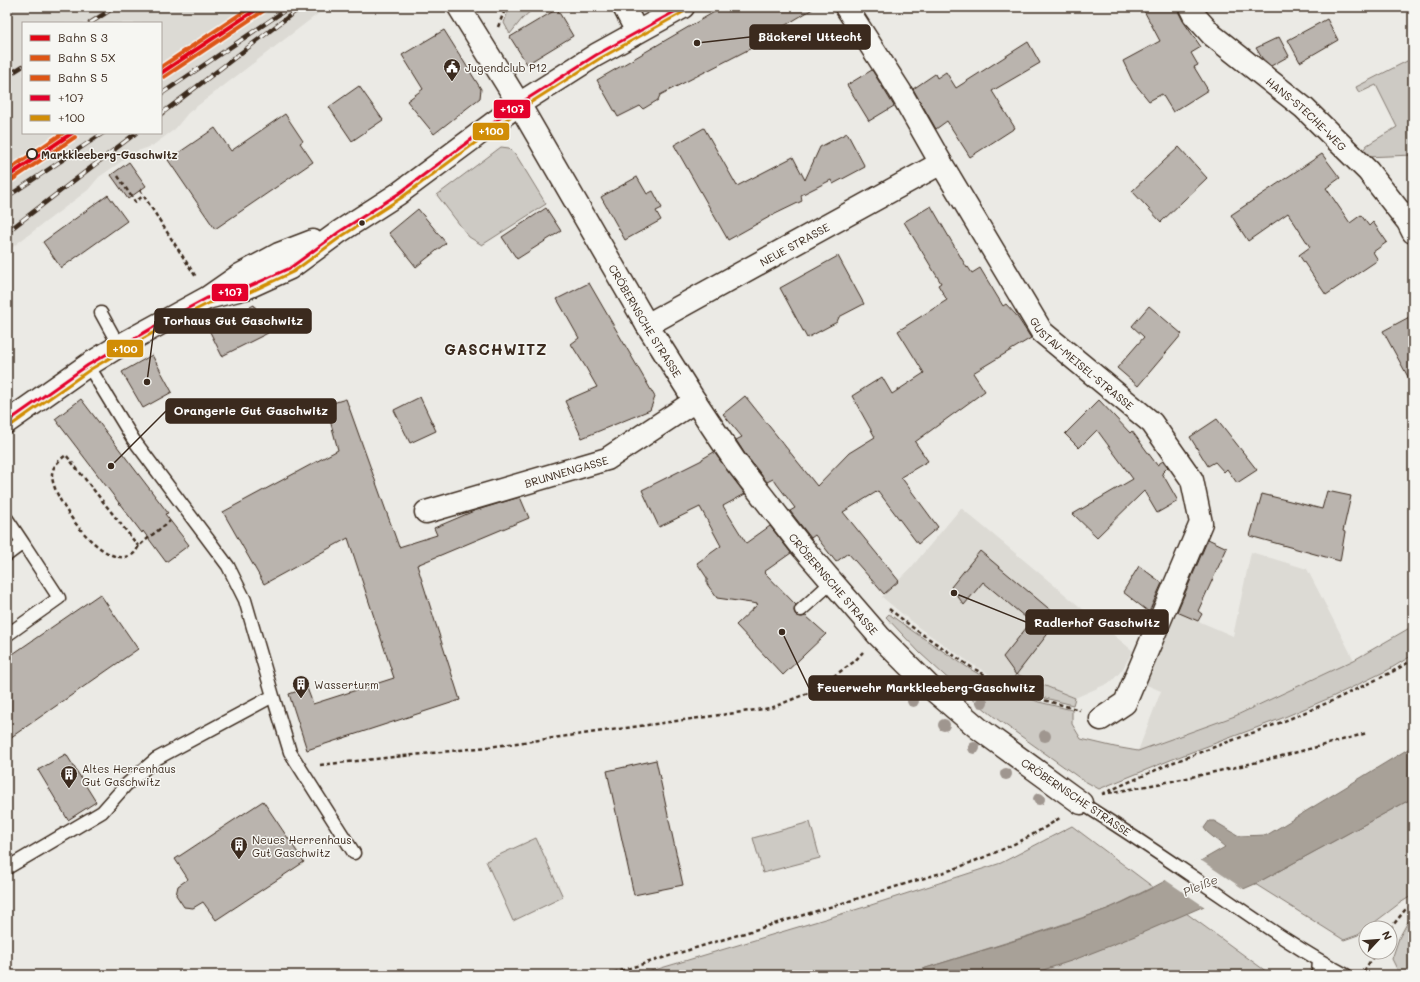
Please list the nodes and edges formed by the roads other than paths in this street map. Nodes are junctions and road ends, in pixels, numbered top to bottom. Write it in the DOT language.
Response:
graph roads {
  1 [pos="459,7"];
  2 [pos="624,7"];
  3 [pos="683,7"];
  4 [pos="846,7"];
  5 [pos="1190,7"];
  6 [pos="638,32"];
  7 [pos="519,104"];
  8 [pos="941,163"];
  9 [pos="1413,232"];
  10 [pos="101,313"];
  11 [pos="648,325"];
  12 [pos="119,346"];
  13 [pos="88,365"];
  14 [pos="694,401"];
  15 [pos="7,422"];
  16 [pos="426,512"];
  17 [pos="7,519"];
  18 [pos="23,543"];
  19 [pos="7,555"];
  20 [pos="832,582"];
  21 [pos="801,610"];
  22 [pos="7,635"];
  23 [pos="273,696"];
  24 [pos="1101,719"];
  25 [pos="1089,799"];
  26 [pos="354,853"];
  27 [pos="7,868"];
  28 [pos="1319,960"];
  29 [pos="1318,975"];
  30 [pos="1346,975"];
  1 -- 7 [label="street, CRÖBERNSCHE STRASSE"];
  2 -- 6 [label="street"];
  3 -- 6 [label="street"];
  4 -- 8 [label="street, GUSTAV-MEISEL-STRASSE"];
  5 -- 9 [label="street, HANS-STECHE-WEG"];
  6 -- 7 [label="street"];
  7 -- 11 [label="street, CRÖBERNSCHE STRASSE"];
  7 -- 12 [label="street"];
  8 -- 11 [label="street, NEUE STRASSE"];
  8 -- 24 [label="street, GUSTAV-MEISEL-STRASSE"];
  10 -- 12 [label="lane"];
  11 -- 14 [label="street, CRÖBERNSCHE STRASSE"];
  12 -- 13 [label="street"];
  13 -- 15 [label="street"];
  13 -- 23 [label="lane"];
  14 -- 16 [label="street, BRUNNENGASSE"];
  14 -- 20 [label="street, CRÖBERNSCHE STRASSE"];
  17 -- 18 [label="lane"];
  18 -- 19 [label="lane"];
  18 -- 22 [label="lane"];
  20 -- 21 [label="lane"];
  20 -- 25 [label="street, CRÖBERNSCHE STRASSE"];
  23 -- 26 [label="lane"];
  23 -- 27 [label="lane"];
  25 -- 28 [label="lane, CRÖBERNSCHE STRASSE"];
  28 -- 29 [label="lane"];
  28 -- 30 [label="lane, CRÖBERNSCHE STRASSE"];
}
